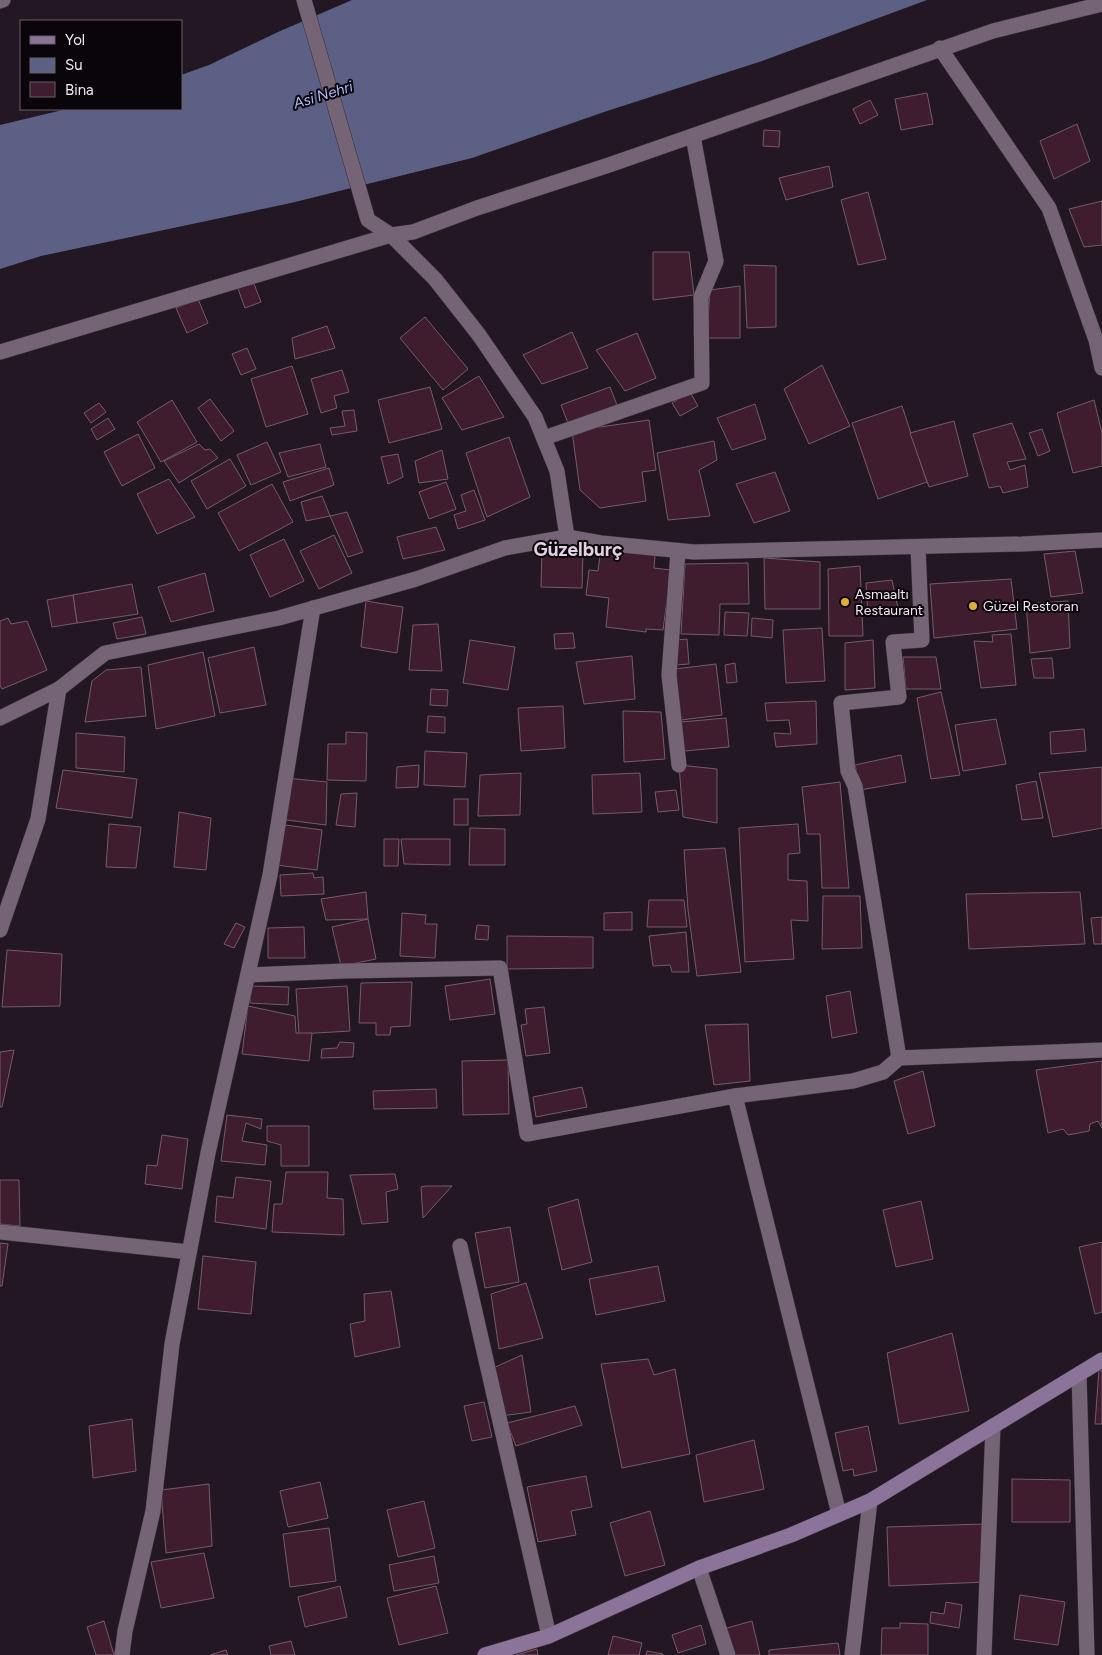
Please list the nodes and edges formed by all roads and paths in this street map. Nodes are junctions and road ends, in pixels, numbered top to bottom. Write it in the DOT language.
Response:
graph roads {
  1 [pos="304,0"];
  2 [pos="1102,4"];
  3 [pos="940,48"];
  4 [pos="693,136"];
  5 [pos="391,235"];
  6 [pos="0,352"];
  7 [pos="1102,368"];
  8 [pos="544,438"];
  9 [pos="567,537"];
  10 [pos="1102,540"];
  11 [pos="918,547"];
  12 [pos="678,551"];
  13 [pos="313,608"];
  14 [pos="59,689"];
  15 [pos="0,718"];
  16 [pos="679,766"];
  17 [pos="0,930"];
  18 [pos="249,975"];
  19 [pos="1102,1050"];
  20 [pos="899,1058"];
  21 [pos="735,1096"];
  22 [pos="0,1232"];
  23 [pos="460,1246"];
  24 [pos="189,1252"];
  25 [pos="1102,1360"];
  26 [pos="1079,1374"];
  27 [pos="993,1426"];
  28 [pos="870,1501"];
  29 [pos="839,1514"];
  30 [pos="699,1568"];
  31 [pos="549,1636"];
  32 [pos="122,1655"];
  33 [pos="485,1655"];
  34 [pos="728,1655"];
  35 [pos="852,1655"];
  36 [pos="984,1655"];
  37 [pos="1087,1655"];
  1 -- 5 [label="street"];
  2 -- 3 [label="street"];
  3 -- 4 [label="street"];
  3 -- 7 [label="street"];
  4 -- 5 [label="street"];
  4 -- 8 [label="street"];
  5 -- 6 [label="street"];
  5 -- 8 [label="street"];
  8 -- 9 [label="street"];
  9 -- 12 [label="street"];
  9 -- 13 [label="street"];
  10 -- 11 [label="street"];
  11 -- 12 [label="street"];
  11 -- 20 [label="street"];
  12 -- 16 [label="street"];
  13 -- 14 [label="street"];
  13 -- 18 [label="street"];
  14 -- 15 [label="street"];
  14 -- 17 [label="street"];
  18 -- 21 [label="street"];
  18 -- 24 [label="street"];
  19 -- 20 [label="street"];
  20 -- 21 [label="street"];
  21 -- 29 [label="street"];
  22 -- 24 [label="street"];
  23 -- 31 [label="street"];
  24 -- 32 [label="street"];
  25 -- 26 [label="street"];
  26 -- 27 [label="street"];
  26 -- 37 [label="street"];
  27 -- 28 [label="street"];
  27 -- 36 [label="street"];
  28 -- 29 [label="street"];
  28 -- 35 [label="street"];
  29 -- 30 [label="street"];
  30 -- 31 [label="street"];
  30 -- 34 [label="street"];
  31 -- 33 [label="street"];
}
